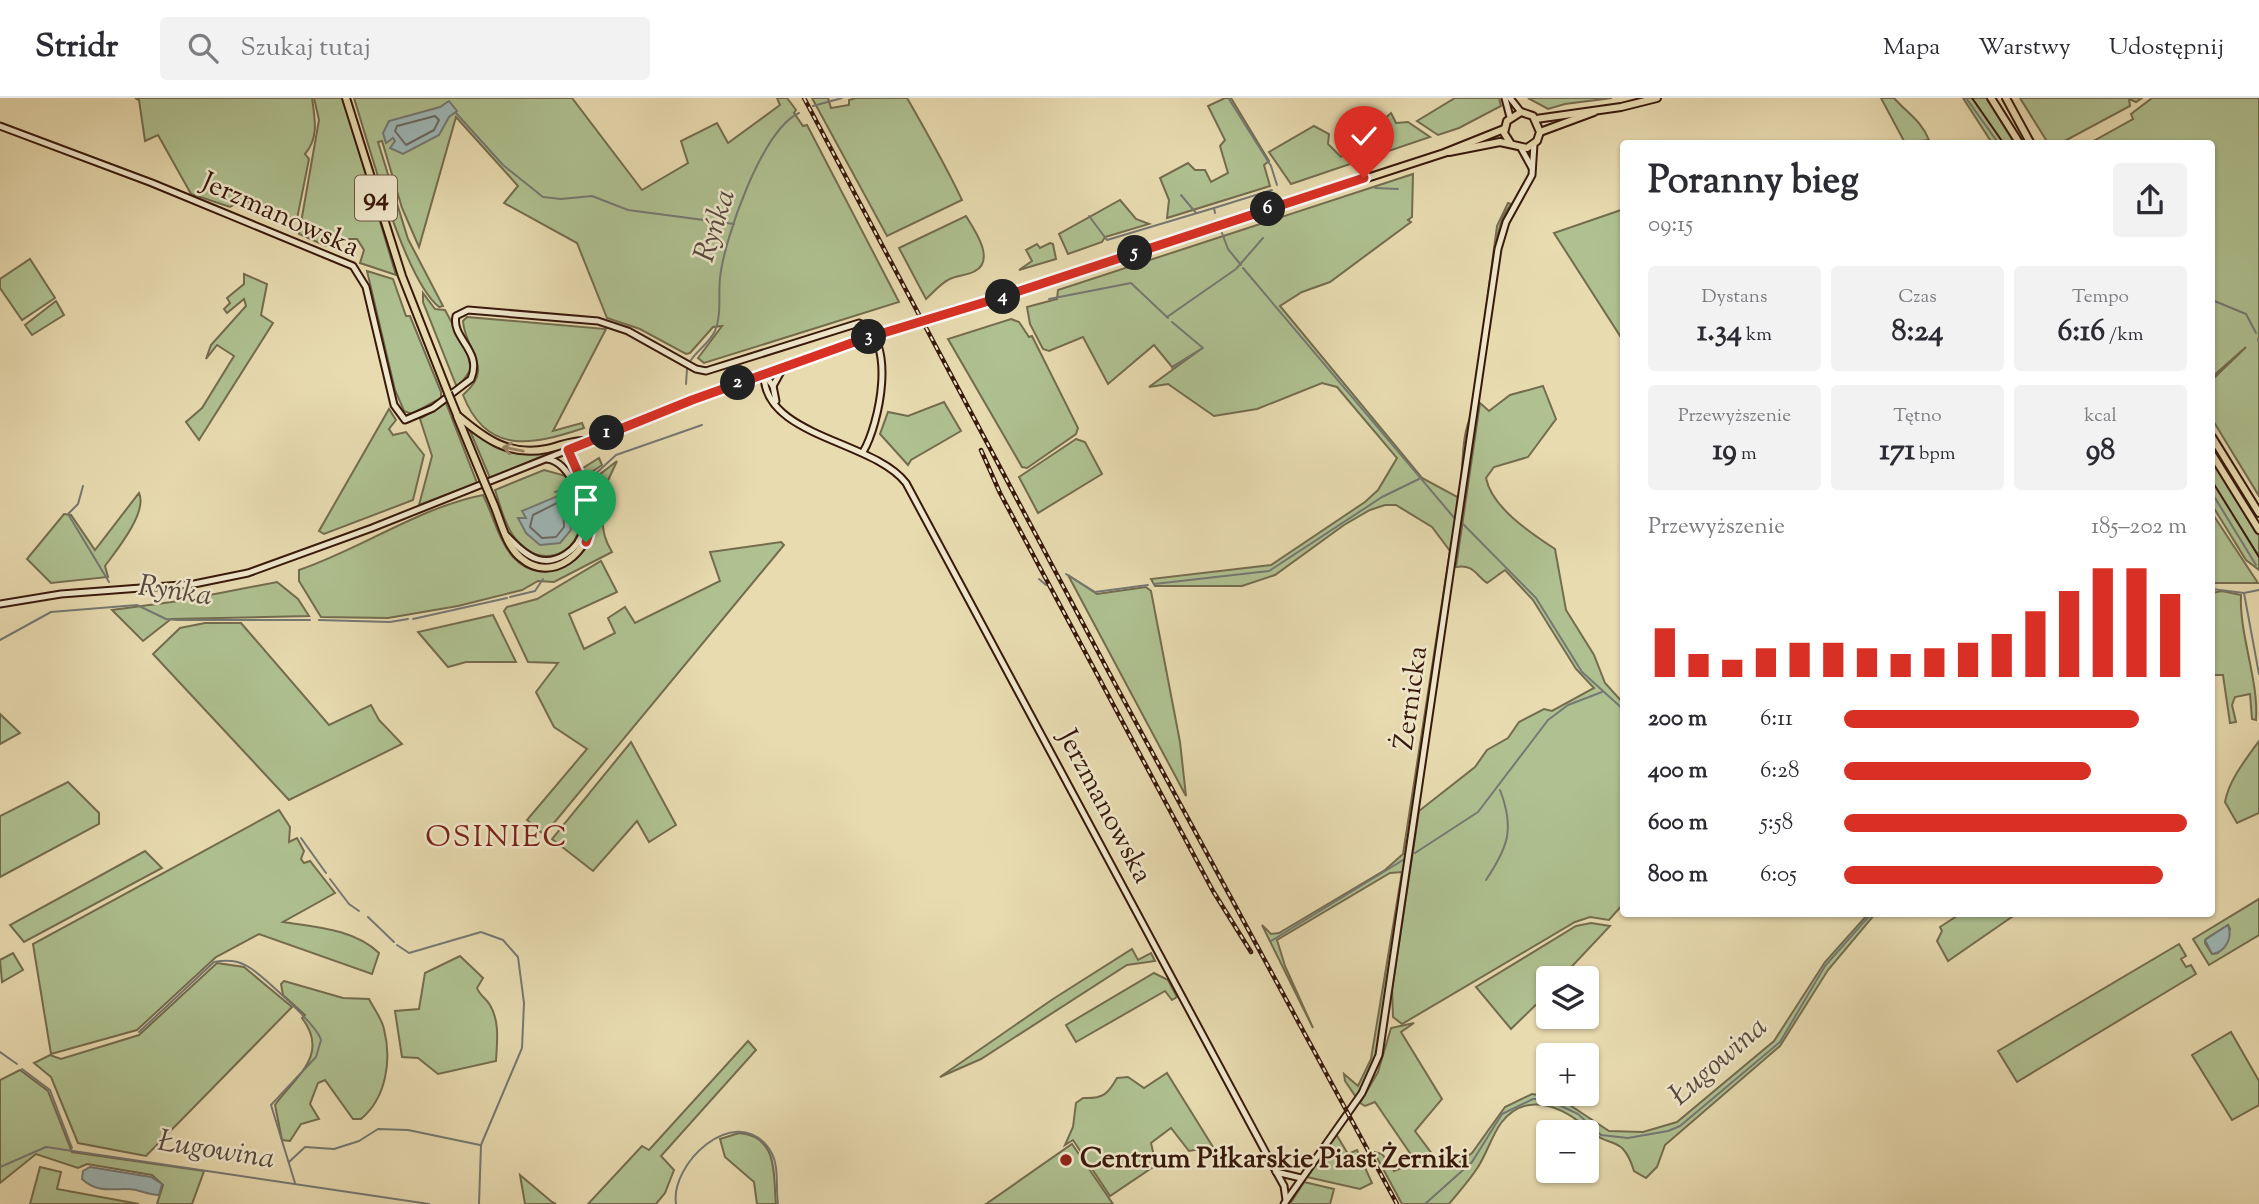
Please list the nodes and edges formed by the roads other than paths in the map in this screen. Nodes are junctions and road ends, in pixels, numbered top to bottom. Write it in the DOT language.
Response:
graph roads {
  1 [pos="346,98"];
  2 [pos="1507,98"];
  3 [pos="1657,98"];
  4 [pos="1991,98"];
  5 [pos="2006,98"];
  6 [pos="1596,111"];
  7 [pos="1521,113"];
  8 [pos="1510,117"];
  9 [pos="1536,119"];
  10 [pos="0,126"];
  11 [pos="1504,129"];
  12 [pos="1540,132"];
  13 [pos="2018,140"];
  14 [pos="2029,140"];
  15 [pos="1511,144"];
  16 [pos="1534,144"];
  17 [pos="1521,148"];
  18 [pos="1444,153"];
  19 [pos="1532,167"];
  20 [pos="784,368"];
  21 [pos="764,374"];
  22 [pos="749,380"];
  23 [pos="773,386"];
  24 [pos="765,388"];
  25 [pos="777,404"];
  26 [pos="465,426"];
  27 [pos="588,441"];
  28 [pos="2215,442"];
  29 [pos="568,450"];
  30 [pos="863,452"];
  31 [pos="547,459"];
  32 [pos="2215,459"];
  33 [pos="484,481"];
  34 [pos="2259,513"];
  35 [pos="2259,530"];
  36 [pos="507,536"];
  37 [pos="0,604"];
  38 [pos="1276,1172"];
  39 [pos="1301,1178"];
  40 [pos="1285,1202"];
  1 -- 26 [label="main road, 94, bridge"];
  2 -- 7 [label="street"];
  2 -- 8 [label="street"];
  3 -- 6 [label="main road"];
  4 -- 13 [label="main road"];
  5 -- 14 [label="main road"];
  6 -- 9 [label="main road"];
  6 -- 12 [label="main road"];
  7 -- 8 [label="main road"];
  7 -- 9 [label="main road"];
  8 -- 11 [label="main road"];
  9 -- 12 [label="main road"];
  10 -- 30 [label="street, Jerzmanowska"];
  11 -- 15 [label="main road"];
  11 -- 18 [label="main road"];
  12 -- 16 [label="main road"];
  15 -- 17 [label="main road"];
  15 -- 18 [label="main road"];
  16 -- 17 [label="main road"];
  16 -- 19 [label="street, Żernicka"];
  17 -- 19 [label="street"];
  18 -- 20 [label="main road, bridge"];
  19 -- 39 [label="street, Żernicka"];
  20 -- 21 [label="main road"];
  20 -- 23 [label="street"];
  21 -- 22 [label="main road"];
  21 -- 23 [label="street"];
  21 -- 24 [label="street"];
  22 -- 24 [label="street, Jerzmanowska"];
  22 -- 27 [label="main road"];
  23 -- 25 [label="street"];
  24 -- 25 [label="street, Jerzmanowska"];
  25 -- 30 [label="street, Jerzmanowska"];
  27 -- 26 [label="main road, one-way"];
  26 -- 33 [label="main road"];
  27 -- 29 [label="main road"];
  28 -- 34 [label="main road"];
  29 -- 31 [label="street"];
  29 -- 36 [label="main road"];
  30 -- 38 [label="street, Jerzmanowska"];
  31 -- 33 [label="street"];
  31 -- 36 [label="street"];
  32 -- 35 [label="main road"];
  33 -- 36 [label="main road, bridge"];
  33 -- 37 [label="street"];
  38 -- 39 [label="street"];
  38 -- 40 [label="street, Jerzmanowska"];
  39 -- 40 [label="street, Żernicka"];
}
